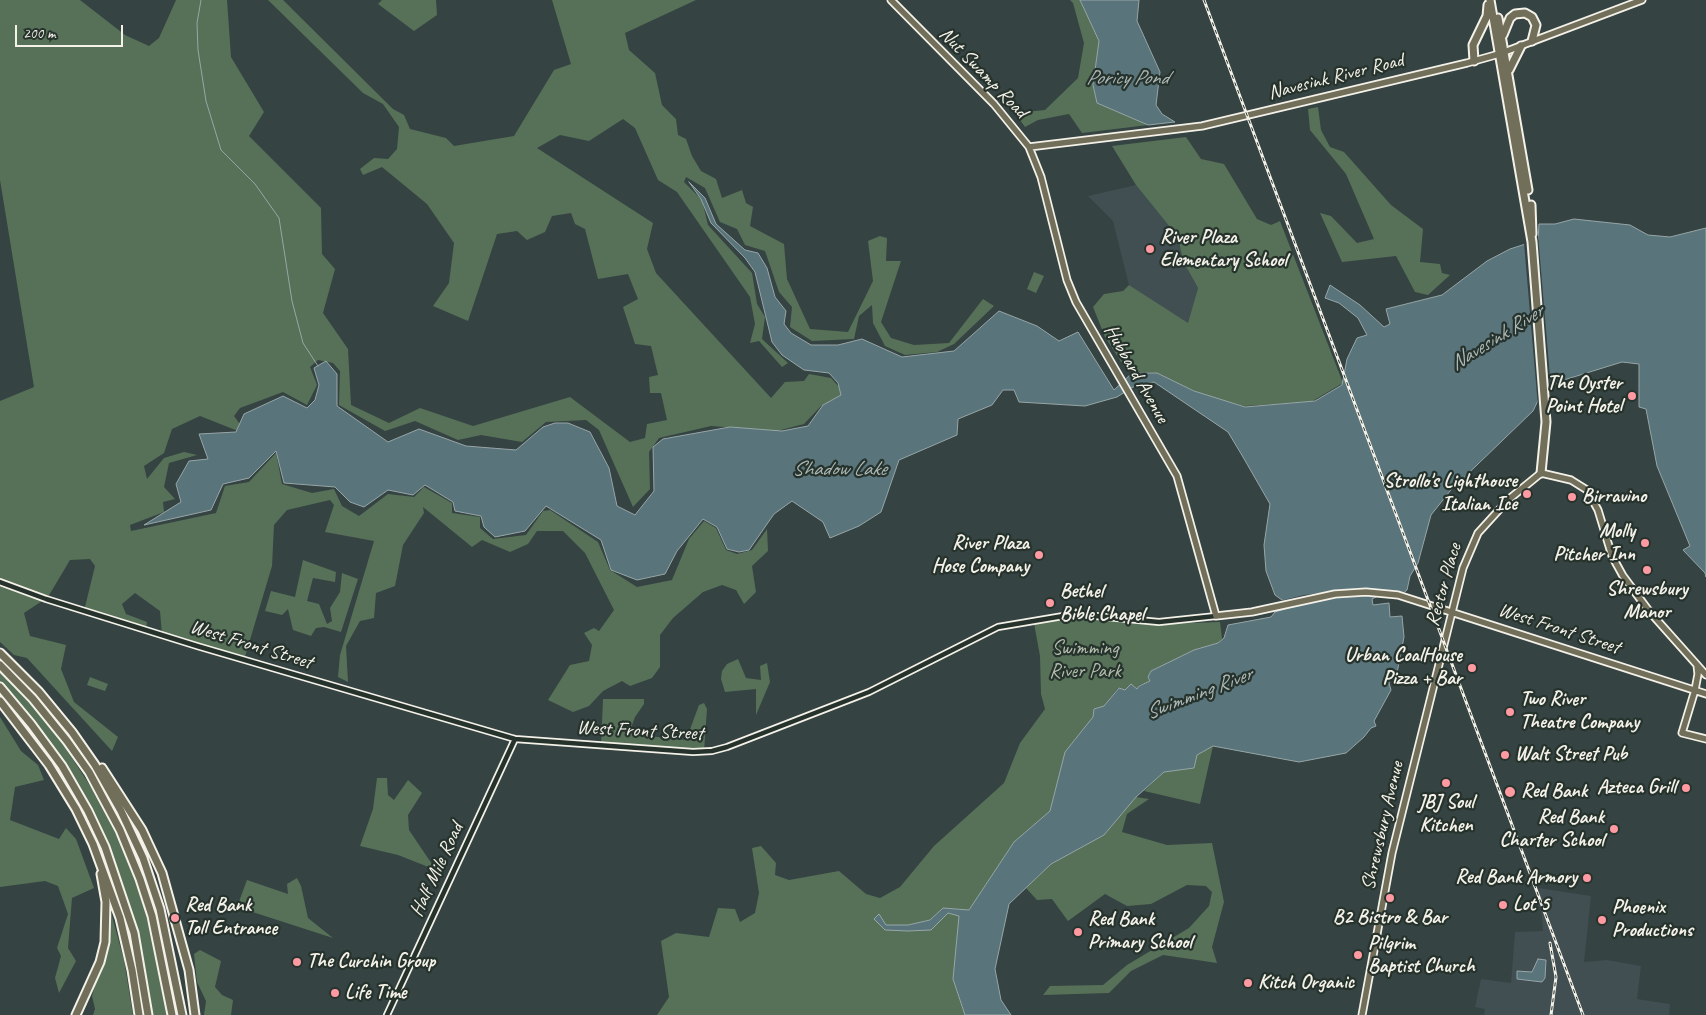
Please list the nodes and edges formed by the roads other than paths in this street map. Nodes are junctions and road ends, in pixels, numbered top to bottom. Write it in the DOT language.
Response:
graph roads {
  1 [pos="891,0"];
  2 [pos="1489,0"];
  3 [pos="1494,0"];
  4 [pos="1642,0"];
  5 [pos="1502,40"];
  6 [pos="1532,41"];
  7 [pos="1521,46"];
  8 [pos="1501,53"];
  9 [pos="1474,62"];
  10 [pos="1508,73"];
  11 [pos="1029,148"];
  12 [pos="1532,238"];
  13 [pos="1541,472"];
  14 [pos="0,582"];
  15 [pos="1452,611"];
  16 [pos="1216,616"];
  17 [pos="1444,645"];
  18 [pos="0,652"];
  19 [pos="1696,663"];
  20 [pos="0,665"];
  21 [pos="1706,675"];
  22 [pos="0,687"];
  23 [pos="1695,690"];
  24 [pos="1706,694"];
  25 [pos="0,701"];
  26 [pos="72,732"];
  27 [pos="514,739"];
  28 [pos="1706,739"];
  29 [pos="93,844"];
  30 [pos="195,1012"];
  31 [pos="76,1015"];
  32 [pos="139,1015"];
  33 [pos="148,1015"];
  34 [pos="172,1015"];
  35 [pos="182,1015"];
  36 [pos="387,1015"];
  37 [pos="1362,1015"];
  1 -- 11 [label="main road, Nut Swamp Road"];
  2 -- 8 [label="highway"];
  2 -- 9 [label="highway"];
  3 -- 5 [label="highway"];
  4 -- 6 [label="main road, Navesink River Road"];
  5 -- 6 [label="highway"];
  5 -- 8 [label="highway"];
  6 -- 7 [label="main road, Navesink River Road"];
  7 -- 8 [label="main road, Navesink River Road"];
  7 -- 10 [label="highway"];
  8 -- 9 [label="main road, Navesink River Road"];
  8 -- 10 [label="highway"];
  8 -- 12 [label="highway"];
  9 -- 11 [label="main road, Navesink River Road"];
  10 -- 12 [label="highway"];
  11 -- 16 [label="main road, Hubbard Avenue"];
  12 -- 13 [label="highway"];
  13 -- 15 [label="main road, Rector Place"];
  13 -- 19 [label="main road"];
  14 -- 27 [label="street, West Front Street"];
  15 -- 16 [label="main road, West Front Street"];
  15 -- 17 [label="main road, Rector Place"];
  15 -- 23 [label="main road, West Front Street"];
  16 -- 27 [label="street, West Front Street"];
  17 -- 37 [label="main road, Shrewsbury Avenue"];
  18 -- 26 [label="highway"];
  19 -- 21 [label="main road"];
  19 -- 23 [label="main road"];
  20 -- 34 [label="highway"];
  22 -- 33 [label="highway"];
  23 -- 24 [label="main road, West Front Street"];
  23 -- 28 [label="main road"];
  25 -- 29 [label="highway"];
  26 -- 30 [label="highway"];
  26 -- 35 [label="highway"];
  27 -- 36 [label="street, Half Mile Road"];
  29 -- 31 [label="highway"];
  29 -- 32 [label="highway"];
}
